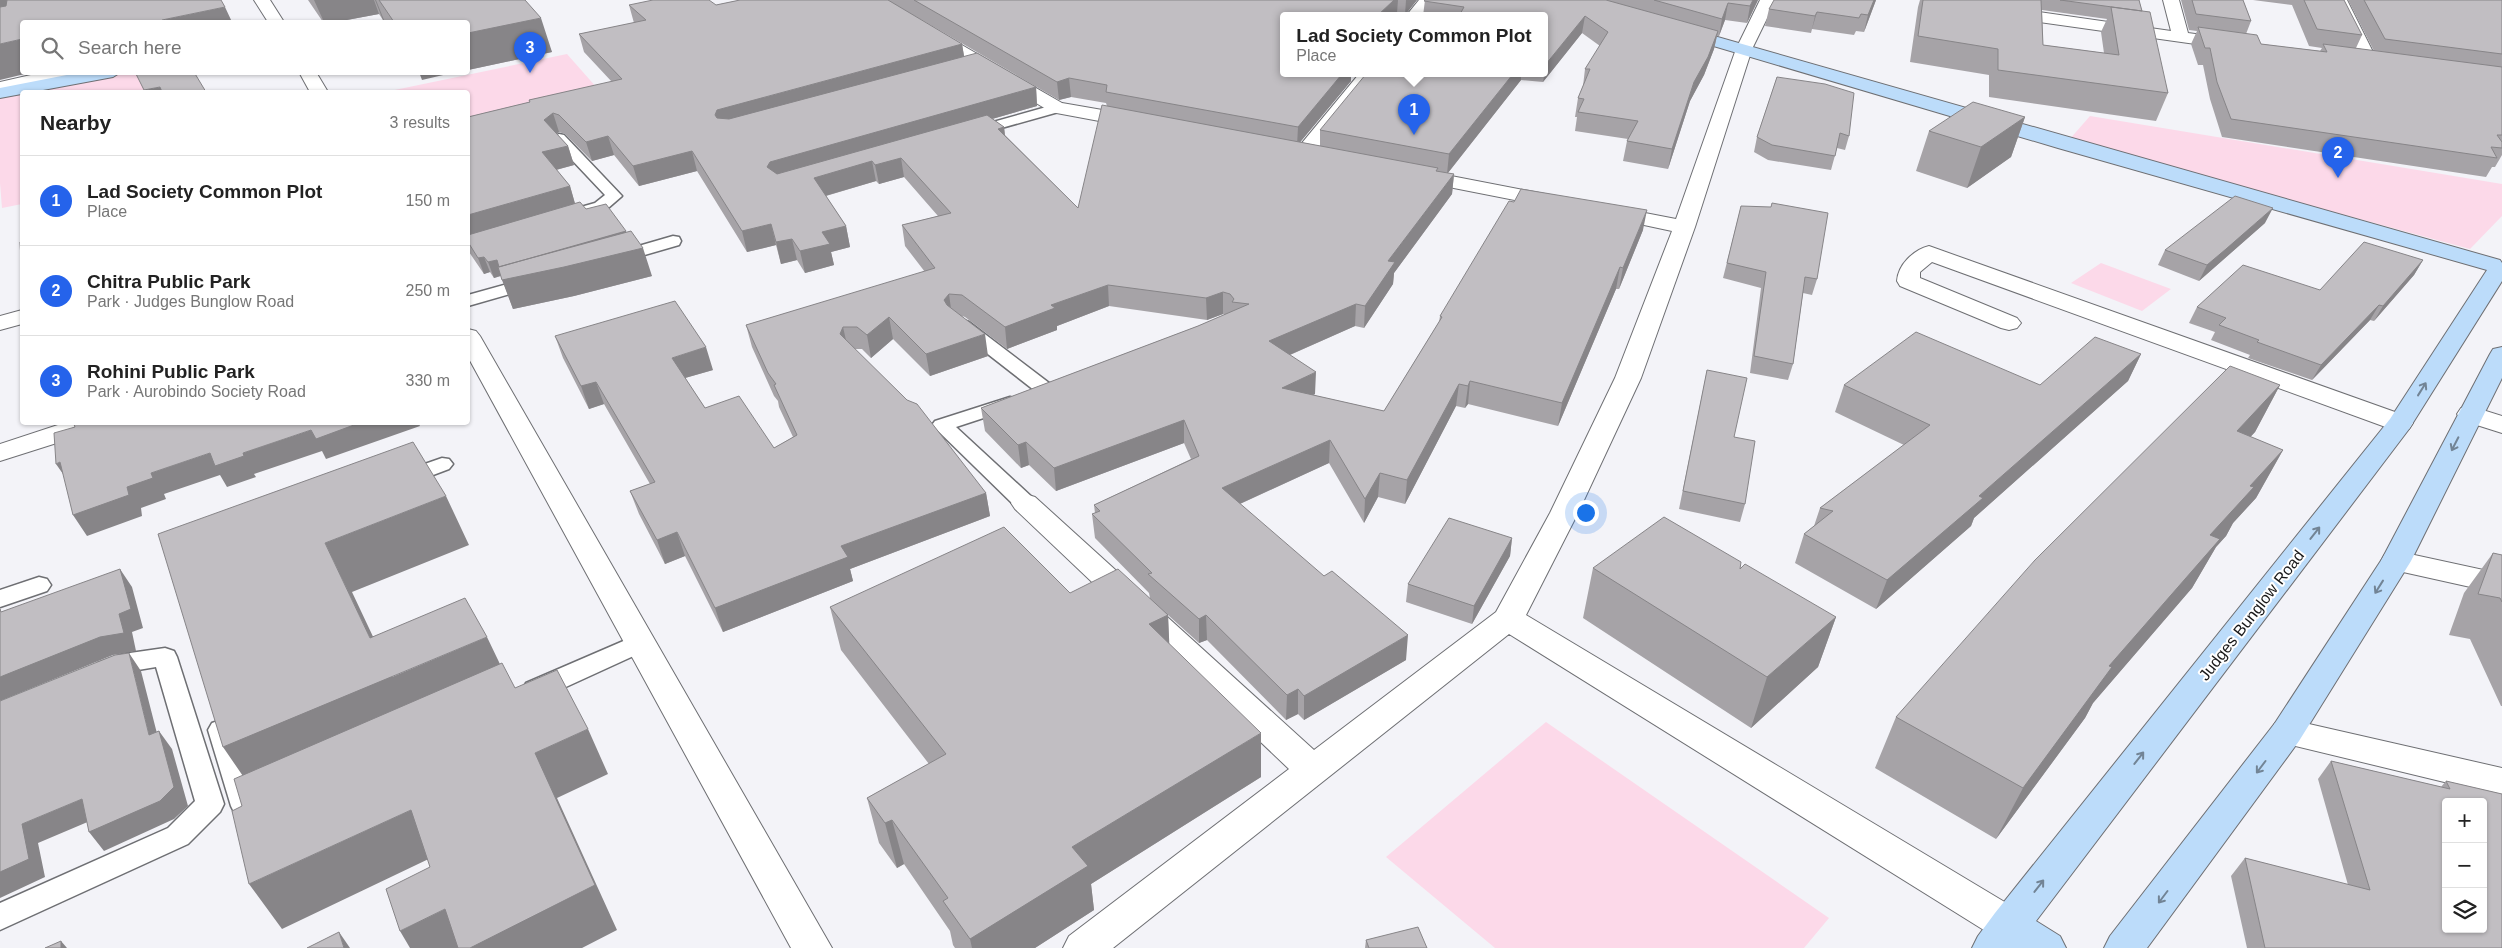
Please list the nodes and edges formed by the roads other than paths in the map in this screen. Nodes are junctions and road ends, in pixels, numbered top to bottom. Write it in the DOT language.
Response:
graph roads {
  1 [pos="262,0"];
  2 [pos="873,0"];
  3 [pos="1428,0"];
  4 [pos="1768,0"];
  5 [pos="2171,0"];
  6 [pos="2339,0"];
  7 [pos="1983,10"];
  8 [pos="1418,12"];
  9 [pos="275,20"];
  10 [pos="1660,26"];
  11 [pos="2181,37"];
  12 [pos="2249,46"];
  13 [pos="1744,49"];
  14 [pos="2353,60"];
  15 [pos="2370,62"];
  16 [pos="2388,64"];
  17 [pos="63,75"];
  18 [pos="93,75"];
  19 [pos="309,75"];
  20 [pos="1366,77"];
  21 [pos="39,83"];
  22 [pos="0,87"];
  23 [pos="318,90"];
  24 [pos="0,93"];
  25 [pos="1057,108"];
  26 [pos="1152,125"];
  27 [pos="960,135"];
  28 [pos="559,138"];
  29 [pos="1285,150"];
  30 [pos="1400,172"];
  31 [pos="1576,206"];
  32 [pos="1596,210"];
  33 [pos="553,220"];
  34 [pos="1684,227"];
  35 [pos="673,241"];
  36 [pos="597,263"];
  37 [pos="2498,269"];
  38 [pos="549,277"];
  39 [pos="470,300"];
  40 [pos="20,318"];
  41 [pos="958,322"];
  42 [pos="0,323"];
  43 [pos="2009,323"];
  44 [pos="470,340"];
  45 [pos="2502,354"];
  46 [pos="2470,414"];
  47 [pos="2400,423"];
  48 [pos="2502,424"];
  49 [pos="86,425"];
  50 [pos="0,453"];
  51 [pos="442,464"];
  52 [pos="379,489"];
  53 [pos="1025,503"];
  54 [pos="2396,561"];
  55 [pos="39,584"];
  56 [pos="2502,584"];
  57 [pos="0,599"];
  58 [pos="1508,618"];
  59 [pos="642,642"];
  60 [pos="88,677"];
  61 [pos="517,698"];
  62 [pos="216,712"];
  63 [pos="2287,732"];
  64 [pos="1312,770"];
  65 [pos="2502,782"];
  66 [pos="266,809"];
  67 [pos="0,917"];
  68 [pos="2001,936"];
  69 [pos="812,948"];
  70 [pos="1083,948"];
  71 [pos="2046,948"];
  72 [pos="2124,948"];
  1 -- 9 [label="street"];
  2 -- 25 [label="street"];
  3 -- 8 [label="street"];
  4 -- 13 [label="street"];
  5 -- 11 [label="street"];
  6 -- 15 [label="street"];
  7 -- 11 [label="street"];
  10 -- 13 [label="main road"];
  11 -- 12 [label="street"];
  13 -- 34 [label="street"];
  13 -- 37 [label="main road"];
  14 -- 15 [label="street"];
  15 -- 16 [label="street"];
  17 -- 21 [label="street"];
  18 -- 21 [label="main road"];
  19 -- 23 [label="street"];
  20 -- 29 [label="street"];
  21 -- 22 [label="street"];
  21 -- 24 [label="main road"];
  25 -- 26 [label="street"];
  25 -- 27 [label="lane"];
  28 -- 33 [label="lane"];
  30 -- 31 [label="street"];
  32 -- 34 [label="street"];
  34 -- 58 [label="street"];
  35 -- 36 [label="lane"];
  47 -- 37 [label="main road, Judges Bunglow Road, one-way"];
  38 -- 39 [label="lane"];
  40 -- 42 [label="street"];
  41 -- 53 [label="lane"];
  43 -- 47 [label="street"];
  44 -- 59 [label="street"];
  45 -- 46 [label="main road"];
  46 -- 48 [label="street"];
  46 -- 54 [label="main road, one-way"];
  68 -- 47 [label="main road, Judges Bunglow Road, one-way"];
  49 -- 50 [label="street"];
  51 -- 52 [label="lane"];
  53 -- 64 [label="street"];
  54 -- 56 [label="street"];
  54 -- 63 [label="main road, one-way"];
  55 -- 57 [label="lane"];
  58 -- 64 [label="street"];
  58 -- 68 [label="street"];
  59 -- 61 [label="lane"];
  59 -- 69 [label="street"];
  60 -- 67 [label="lane"];
  62 -- 66 [label="lane"];
  63 -- 65 [label="street"];
  63 -- 72 [label="main road, one-way"];
  64 -- 70 [label="street"];
  68 -- 71 [label="main road"];
}
